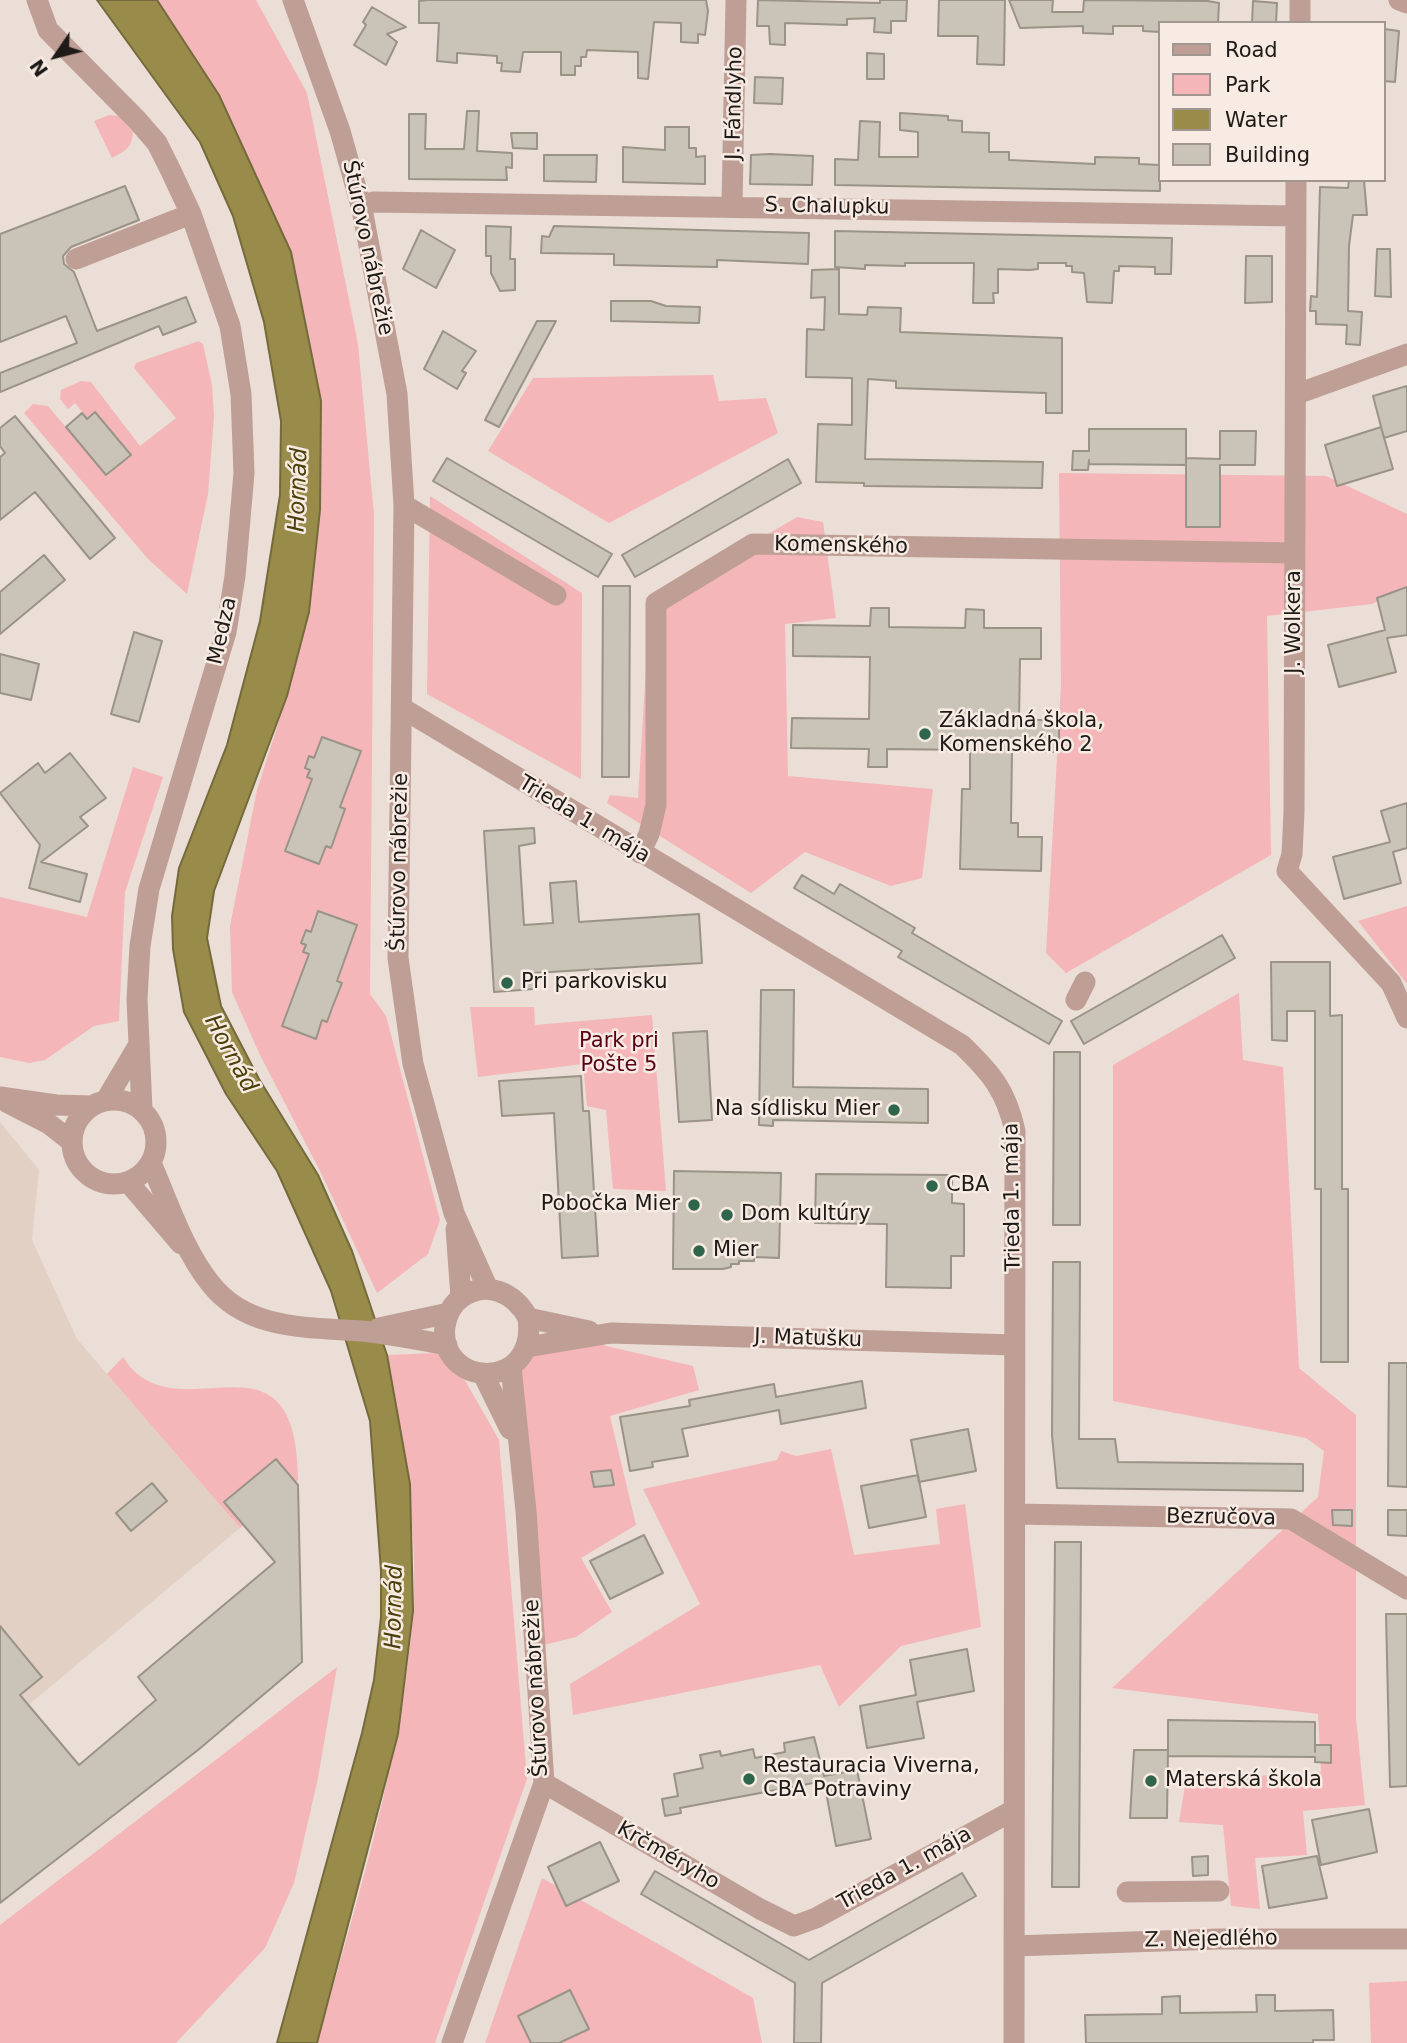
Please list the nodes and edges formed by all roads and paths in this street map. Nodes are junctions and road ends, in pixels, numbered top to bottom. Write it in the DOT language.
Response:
graph roads {
  1 [pos="37,0"];
  2 [pos="293,0"];
  3 [pos="736,0"];
  4 [pos="1300,0"];
  5 [pos="1399,0"];
  6 [pos="1407,3"];
  7 [pos="1300,21"];
  8 [pos="1296,182"];
  9 [pos="360,205"];
  10 [pos="732,205"];
  11 [pos="191,214"];
  12 [pos="1295,216"];
  13 [pos="76,259"];
  14 [pos="1407,354"];
  15 [pos="1297,394"];
  16 [pos="404,505"];
  17 [pos="1295,553"];
  18 [pos="556,595"];
  19 [pos="402,708"];
  20 [pos="640,853"];
  21 [pos="1407,1018"];
  22 [pos="138,1046"];
  23 [pos="0,1097"];
  24 [pos="99,1103"];
  25 [pos="142,1110"];
  26 [pos="72,1142"];
  27 [pos="151,1163"];
  28 [pos="128,1182"];
  29 [pos="454,1213"];
  30 [pos="196,1261"];
  31 [pos="488,1289"];
  32 [pos="455,1305"];
  33 [pos="528,1318"];
  34 [pos="410,1329"];
  35 [pos="601,1334"];
  36 [pos="447,1345"];
  37 [pos="1014,1345"];
  38 [pos="527,1347"];
  39 [pos="511,1367"];
  40 [pos="483,1374"];
  41 [pos="518,1445"];
  42 [pos="1015,1514"];
  43 [pos="1407,1589"];
  44 [pos="544,1783"];
  45 [pos="1014,1810"];
  46 [pos="1219,1891"];
  47 [pos="1127,1892"];
  48 [pos="794,1926"];
  49 [pos="1407,1939"];
  50 [pos="1014,1946"];
  51 [pos="452,2043"];
  52 [pos="1014,2043"];
  1 -- 11 [label="street, Medza"];
  2 -- 9 [label="street, Štúrovo nábrežie"];
  3 -- 10 [label="street, J. Fándlyho"];
  4 -- 7 [label="street"];
  5 -- 6 [label="street"];
  8 -- 12 [label="street, J. Wolkera"];
  9 -- 10 [label="street, S. Chalupku"];
  9 -- 16 [label="street, Štúrovo nábrežie"];
  10 -- 12 [label="street, S. Chalupku"];
  11 -- 13 [label="street"];
  11 -- 22 [label="street, Medza"];
  12 -- 15 [label="street, J. Wolkera"];
  14 -- 15 [label="street"];
  15 -- 17 [label="street, J. Wolkera"];
  16 -- 18 [label="street"];
  16 -- 19 [label="street, Štúrovo nábrežie"];
  17 -- 20 [label="street, Komenského"];
  17 -- 21 [label="street, J. Wolkera"];
  19 -- 20 [label="street, Trieda 1. mája"];
  19 -- 29 [label="street, Štúrovo nábrežie"];
  20 -- 37 [label="street, Trieda 1. mája"];
  22 -- 24 [label="street"];
  22 -- 25 [label="street, Medza"];
  23 -- 24 [label="street"];
  23 -- 26 [label="street"];
  24 -- 25 [label="street"];
  24 -- 26 [label="street"];
  25 -- 27 [label="street"];
  26 -- 28 [label="street"];
  27 -- 28 [label="street"];
  27 -- 30 [label="street"];
  28 -- 30 [label="street"];
  29 -- 31 [label="street"];
  29 -- 32 [label="street"];
  30 -- 34 [label="street"];
  31 -- 32 [label="street"];
  31 -- 33 [label="street"];
  32 -- 34 [label="street"];
  32 -- 36 [label="street"];
  33 -- 35 [label="street"];
  33 -- 38 [label="street"];
  34 -- 36 [label="street"];
  35 -- 37 [label="street, J. Matušku"];
  35 -- 38 [label="street"];
  36 -- 40 [label="street"];
  37 -- 42 [label="street, Trieda 1. mája"];
  38 -- 39 [label="street"];
  39 -- 40 [label="street"];
  39 -- 41 [label="street, Štúrovo nábrežie"];
  40 -- 41 [label="street"];
  41 -- 44 [label="street, Štúrovo nábrežie"];
  42 -- 43 [label="street, Bezručova"];
  42 -- 45 [label="street, Trieda 1. mája"];
  44 -- 48 [label="street, Krčméryho"];
  44 -- 51 [label="street, Štúrovo nábrežie"];
  45 -- 48 [label="street, Trieda 1. mája"];
  45 -- 50 [label="street, Trieda 1. mája"];
  46 -- 47 [label="street"];
  49 -- 50 [label="street, Z. Nejedlého"];
  50 -- 52 [label="street, Trieda 1. mája"];
}
